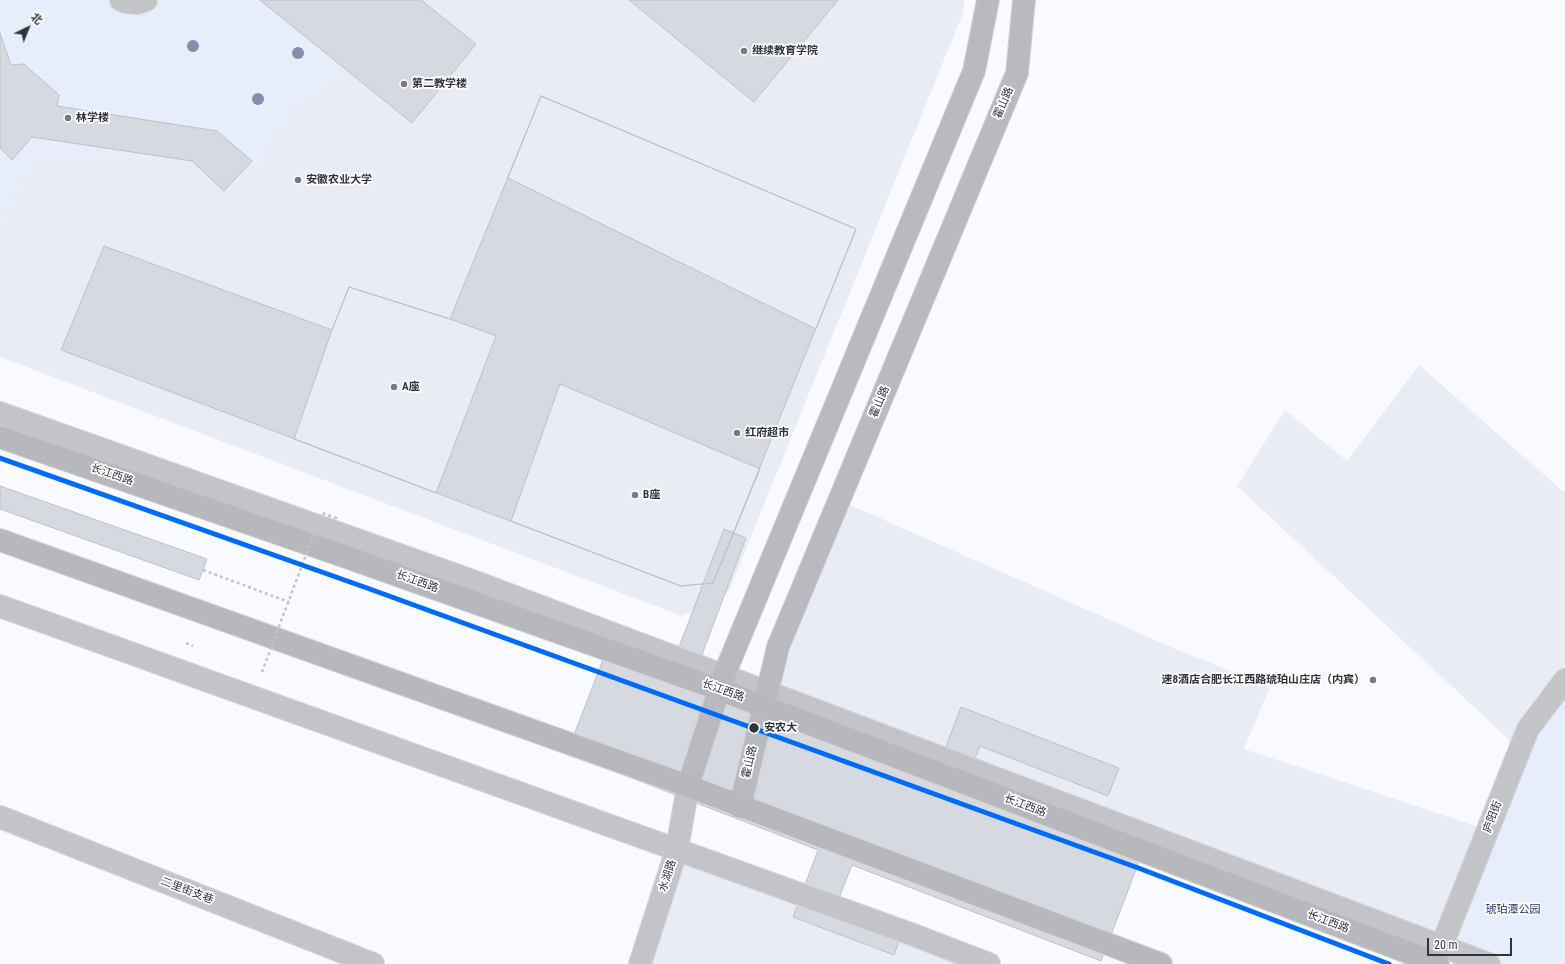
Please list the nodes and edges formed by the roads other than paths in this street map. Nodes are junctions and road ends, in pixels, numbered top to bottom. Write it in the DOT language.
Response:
graph roads {
  1 [pos="120,0"];
  2 [pos="146,0"];
  3 [pos="988,0"];
  4 [pos="1024,0"];
  5 [pos="0,413"];
  6 [pos="0,436"];
  7 [pos="0,540"];
  8 [pos="0,606"];
  9 [pos="1565,680"];
  10 [pos="721,682"];
  11 [pos="765,699"];
  12 [pos="688,786"];
  13 [pos="740,806"];
  14 [pos="0,817"];
  15 [pos="677,849"];
  16 [pos="1438,958"];
  17 [pos="373,964"];
  18 [pos="640,964"];
  19 [pos="989,964"];
  20 [pos="1161,964"];
  21 [pos="1489,964"];
  1 -- 2 [label="street"];
  3 -- 10 [label="main road"];
  4 -- 11 [label="main road, 霍山路"];
  5 -- 10 [label="street"];
  6 -- 10 [label="highway, 长江西路"];
  7 -- 12 [label="highway"];
  8 -- 15 [label="street"];
  9 -- 16 [label="street, 庐阳街"];
  10 -- 11 [label="highway, 长江西路"];
  10 -- 12 [label="main road"];
  11 -- 13 [label="main road, 霍山路"];
  11 -- 16 [label="highway, 长江西路"];
  12 -- 13 [label="highway"];
  12 -- 15 [label="street, 水湖路"];
  13 -- 20 [label="highway"];
  14 -- 17 [label="street, 二里街支巷"];
  15 -- 18 [label="street, 水湖路"];
  15 -- 19 [label="street"];
  16 -- 21 [label="street"];
}
